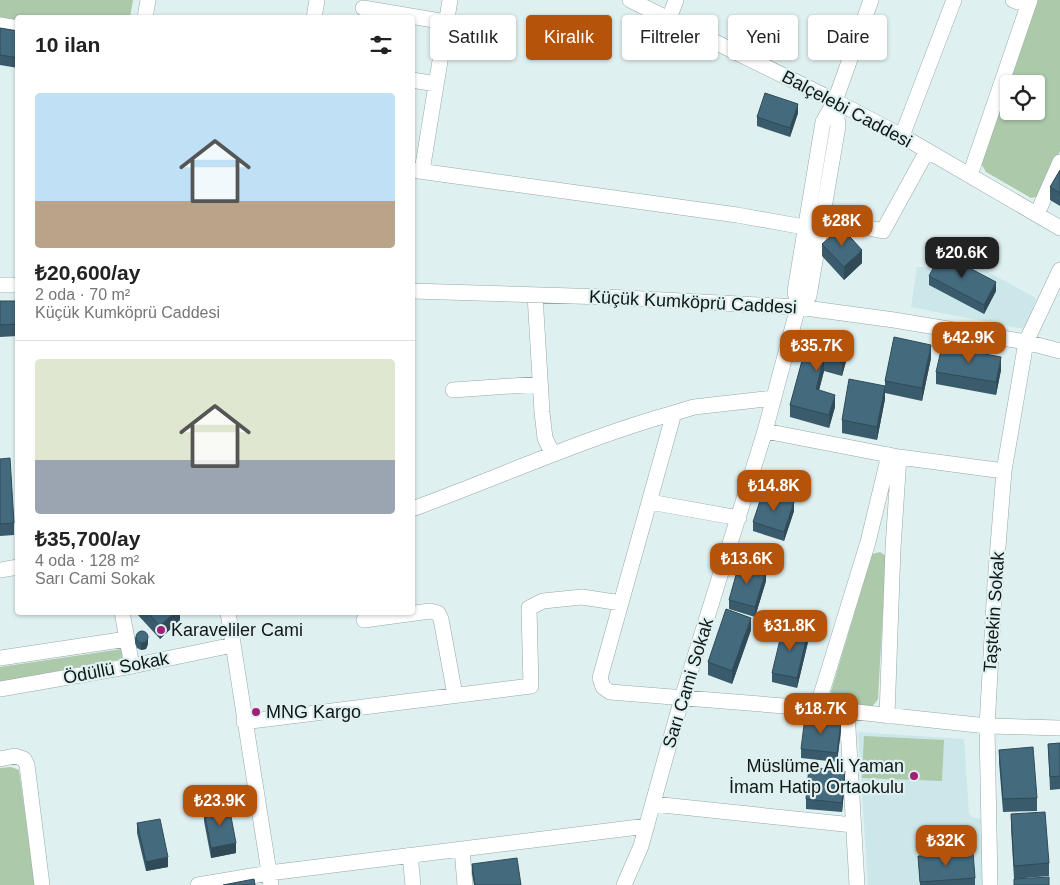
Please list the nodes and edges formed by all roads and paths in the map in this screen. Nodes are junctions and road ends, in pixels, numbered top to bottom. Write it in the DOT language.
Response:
graph roads {
  1 [pos="148,0"];
  2 [pos="317,0"];
  3 [pos="450,0"];
  4 [pos="630,0"];
  5 [pos="676,0"];
  6 [pos="871,0"];
  7 [pos="954,0"];
  8 [pos="1020,0"];
  9 [pos="363,8"];
  10 [pos="146,15"];
  11 [pos="314,15"];
  12 [pos="404,15"];
  13 [pos="447,15"];
  14 [pos="661,15"];
  15 [pos="670,15"];
  16 [pos="415,17"];
  17 [pos="430,19"];
  18 [pos="0,25"];
  19 [pos="15,28"];
  20 [pos="718,43"];
  21 [pos="440,60"];
  22 [pos="415,80"];
  23 [pos="436,84"];
  24 [pos="835,101"];
  25 [pos="902,136"];
  26 [pos="927,151"];
  27 [pos="1060,162"];
  28 [pos="418,171"];
  29 [pos="970,175"];
  30 [pos="1037,214"];
  31 [pos="822,218"];
  32 [pos="804,227"];
  33 [pos="1060,228"];
  34 [pos="1060,270"];
  35 [pos="0,285"];
  36 [pos="15,285"];
  37 [pos="415,291"];
  38 [pos="535,295"];
  39 [pos="798,307"];
  40 [pos="1026,342"];
  41 [pos="1060,351"];
  42 [pos="540,384"];
  43 [pos="454,390"];
  44 [pos="774,398"];
  45 [pos="674,412"];
  46 [pos="765,431"];
  47 [pos="552,454"];
  48 [pos="894,456"];
  49 [pos="1004,471"];
  50 [pos="650,502"];
  51 [pos="415,508"];
  52 [pos="739,518"];
  53 [pos="868,542"];
  54 [pos="893,548"];
  55 [pos="15,568"];
  56 [pos="0,570"];
  57 [pos="621,603"];
  58 [pos="415,612"];
  59 [pos="123,615"];
  60 [pos="228,615"];
  61 [pos="397,615"];
  62 [pos="364,620"];
  63 [pos="127,639"];
  64 [pos="233,645"];
  65 [pos="0,658"];
  66 [pos="132,666"];
  67 [pos="0,689"];
  68 [pos="454,695"];
  69 [pos="682,698"];
  70 [pos="817,708"];
  71 [pos="847,710"];
  72 [pos="887,716"];
  73 [pos="244,722"];
  74 [pos="987,726"];
  75 [pos="1060,728"];
  76 [pos="0,759"];
  77 [pos="653,804"];
  78 [pos="853,824"];
  79 [pos="647,826"];
  80 [pos="462,849"];
  81 [pos="410,855"];
  82 [pos="270,879"];
  83 [pos="42,885"];
  84 [pos="198,885"];
  85 [pos="413,885"];
  86 [pos="465,885"];
  87 [pos="624,885"];
  88 [pos="857,885"];
  89 [pos="990,885"];
  1 -- 10 [label="street"];
  2 -- 11 [label="street"];
  3 -- 13 [label="street"];
  4 -- 14 [label="street, Balçelebi Caddesi"];
  5 -- 15 [label="street"];
  6 -- 24 [label="street, Sarı Cami Sokak"];
  7 -- 25 [label="street"];
  8 -- 29 [label="street"];
  9 -- 12 [label="street"];
  16 -- 17 [label="street"];
  18 -- 19 [label="street"];
  20 -- 24 [label="street, Balçelebi Caddesi"];
  21 -- 23 [label="street"];
  22 -- 23 [label="street"];
  23 -- 28 [label="street"];
  24 -- 25 [label="street, Balçelebi Caddesi"];
  24 -- 31 [label="street, Sarı Cami Sokak"];
  24 -- 32 [label="street, Sarı Cami Sokak"];
  25 -- 26 [label="street, Balçelebi Caddesi"];
  26 -- 29 [label="street, Balçelebi Caddesi"];
  26 -- 31 [label="street"];
  27 -- 30 [label="street"];
  28 -- 32 [label="street"];
  29 -- 30 [label="street, Balçelebi Caddesi"];
  30 -- 33 [label="street, Balçelebi Caddesi"];
  31 -- 39 [label="street, Sarı Cami Sokak"];
  32 -- 39 [label="street, Sarı Cami Sokak"];
  34 -- 40 [label="street, Taştekin Sokak"];
  35 -- 36 [label="street"];
  37 -- 38 [label="street, Küçük Kumköprü Caddesi"];
  38 -- 39 [label="street, Küçük Kumköprü Caddesi"];
  38 -- 42 [label="street"];
  39 -- 40 [label="street, Küçük Kumköprü Caddesi"];
  39 -- 44 [label="street, Sarı Cami Sokak"];
  40 -- 41 [label="street, Küçük Kumköprü Caddesi"];
  40 -- 49 [label="street, Taştekin Sokak"];
  42 -- 43 [label="street"];
  42 -- 47 [label="street"];
  44 -- 45 [label="street"];
  44 -- 46 [label="street, Sarı Cami Sokak"];
  45 -- 47 [label="street"];
  45 -- 50 [label="street"];
  46 -- 48 [label="street"];
  46 -- 52 [label="street, Sarı Cami Sokak"];
  47 -- 51 [label="street"];
  48 -- 49 [label="street"];
  48 -- 53 [label="street"];
  48 -- 54 [label="street"];
  49 -- 74 [label="street, Taştekin Sokak"];
  50 -- 52 [label="street"];
  50 -- 57 [label="street"];
  52 -- 69 [label="street, Sarı Cami Sokak"];
  53 -- 54 [label="street"];
  53 -- 70 [label="street"];
  54 -- 72 [label="street"];
  55 -- 56 [label="street"];
  57 -- 68 [label="street"];
  57 -- 69 [label="street"];
  58 -- 68 [label="street"];
  59 -- 63 [label="street"];
  60 -- 64 [label="street"];
  61 -- 62 [label="street"];
  63 -- 65 [label="street"];
  63 -- 66 [label="street"];
  64 -- 66 [label="street, Ödüllü Sokak"];
  64 -- 73 [label="street"];
  66 -- 67 [label="street, Ödüllü Sokak"];
  68 -- 73 [label="street"];
  69 -- 70 [label="street"];
  69 -- 77 [label="street, Sarı Cami Sokak"];
  70 -- 71 [label="street"];
  71 -- 72 [label="street"];
  71 -- 78 [label="street"];
  72 -- 74 [label="street"];
  73 -- 82 [label="street"];
  74 -- 75 [label="street"];
  74 -- 89 [label="street, Taştekin Sokak"];
  76 -- 83 [label="street"];
  77 -- 78 [label="street"];
  77 -- 79 [label="street, Sarı Cami Sokak"];
  78 -- 88 [label="street"];
  79 -- 80 [label="street"];
  79 -- 87 [label="street, Sarı Cami Sokak"];
  80 -- 81 [label="street"];
  80 -- 86 [label="street"];
  81 -- 82 [label="street"];
  81 -- 85 [label="street"];
  82 -- 84 [label="street"];
}
